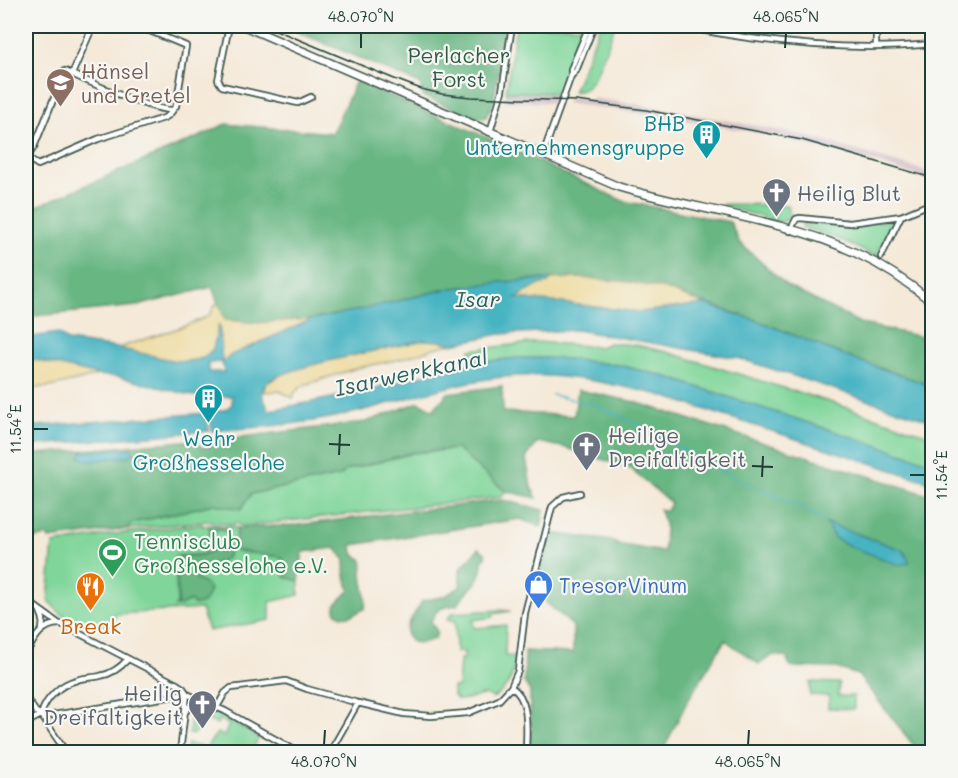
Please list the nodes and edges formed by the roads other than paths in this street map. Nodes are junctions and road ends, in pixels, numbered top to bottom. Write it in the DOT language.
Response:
graph roads {
  1 [pos="93,26"];
  2 [pos="138,26"];
  3 [pos="229,26"];
  4 [pos="244,26"];
  5 [pos="512,26"];
  6 [pos="589,26"];
  7 [pos="594,26"];
  8 [pos="681,26"];
  9 [pos="876,26"];
  10 [pos="933,44"];
  11 [pos="876,47"];
  12 [pos="72,75"];
  13 [pos="571,76"];
  14 [pos="311,97"];
  15 [pos="173,110"];
  16 [pos="490,132"];
  17 [pos="546,155"];
  18 [pos="26,158"];
  19 [pos="933,203"];
  20 [pos="901,216"];
  21 [pos="790,231"];
  22 [pos="881,257"];
  23 [pos="933,302"];
  24 [pos="580,493"];
  25 [pos="26,600"];
  26 [pos="40,611"];
  27 [pos="58,624"];
  28 [pos="42,630"];
  29 [pos="26,654"];
  30 [pos="129,659"];
  31 [pos="512,687"];
  32 [pos="187,694"];
  33 [pos="26,698"];
  34 [pos="204,701"];
  35 [pos="358,703"];
  36 [pos="217,707"];
  37 [pos="185,712"];
  38 [pos="41,716"];
  39 [pos="26,723"];
  40 [pos="66,753"];
  41 [pos="180,753"];
  42 [pos="298,753"];
  43 [pos="330,753"];
  44 [pos="526,753"];
  1 -- 12 [label="street"];
  2 -- 15 [label="street"];
  3 -- 14 [label="street"];
  4 -- 16 [label="main road"];
  5 -- 16 [label="street"];
  6 -- 13 [label="street"];
  7 -- 13 [label="street"];
  8 -- 11 [label="street"];
  9 -- 11 [label="street"];
  10 -- 11 [label="street"];
  12 -- 15 [label="street"];
  12 -- 18 [label="street"];
  13 -- 17 [label="street"];
  15 -- 18 [label="street"];
  16 -- 17 [label="main road"];
  17 -- 21 [label="main road"];
  19 -- 20 [label="street"];
  20 -- 21 [label="street"];
  20 -- 22 [label="street"];
  21 -- 23 [label="main road"];
  24 -- 31 [label="street"];
  25 -- 26 [label="street"];
  26 -- 27 [label="street"];
  26 -- 28 [label="street"];
  27 -- 28 [label="street"];
  27 -- 30 [label="street"];
  28 -- 29 [label="street"];
  30 -- 32 [label="street"];
  30 -- 38 [label="street"];
  31 -- 35 [label="street"];
  31 -- 44 [label="street"];
  32 -- 34 [label="street"];
  32 -- 37 [label="street"];
  32 -- 38 [label="street"];
  33 -- 38 [label="street"];
  34 -- 36 [label="street"];
  34 -- 37 [label="street"];
  35 -- 36 [label="street"];
  35 -- 43 [label="street"];
  36 -- 42 [label="street"];
  37 -- 41 [label="street"];
  38 -- 39 [label="street"];
  38 -- 40 [label="street"];
}
